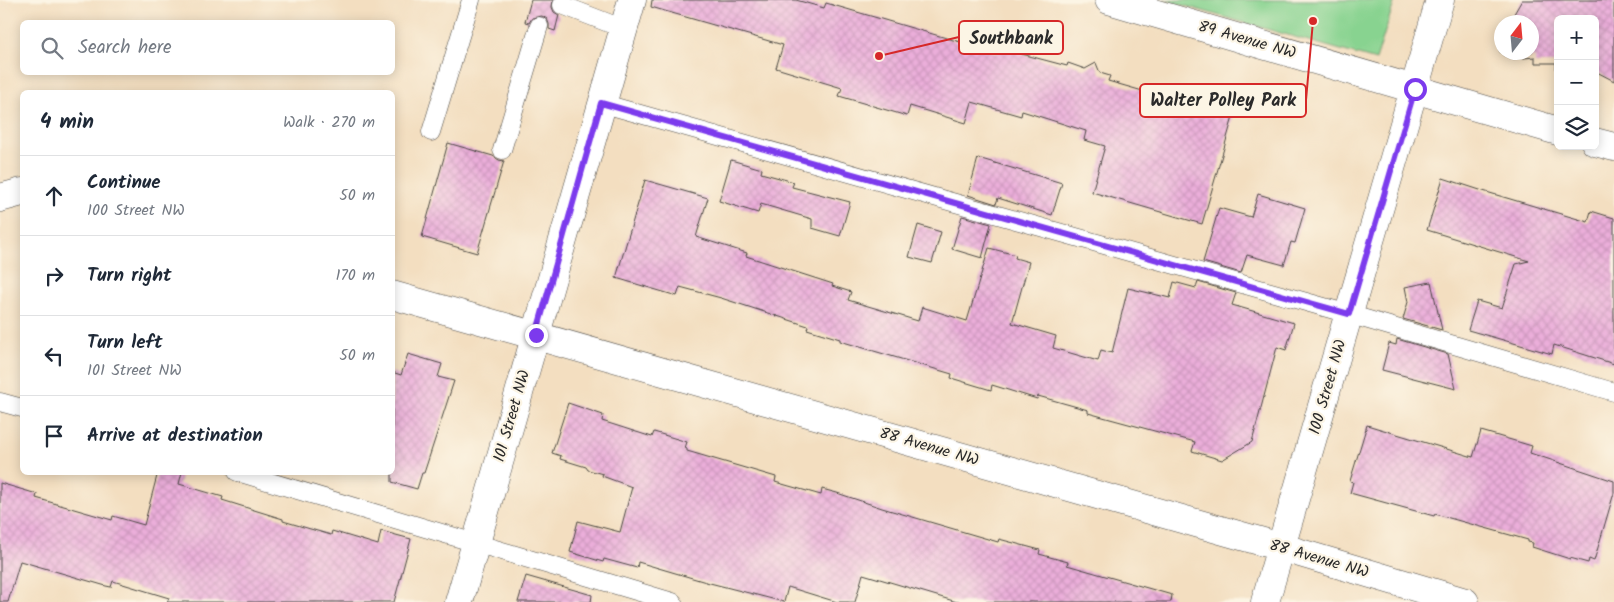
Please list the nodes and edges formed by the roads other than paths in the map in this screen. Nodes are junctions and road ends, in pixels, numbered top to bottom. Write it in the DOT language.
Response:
graph roads {
  1 [pos="471,0"];
  2 [pos="632,0"];
  3 [pos="1109,0"];
  4 [pos="1440,0"];
  5 [pos="562,5"];
  6 [pos="539,26"];
  7 [pos="624,29"];
  8 [pos="1415,89"];
  9 [pos="601,103"];
  10 [pos="1554,130"];
  11 [pos="430,132"];
  12 [pos="1599,143"];
  13 [pos="1614,147"];
  14 [pos="502,150"];
  15 [pos="20,193"];
  16 [pos="0,198"];
  17 [pos="395,295"];
  18 [pos="1349,314"];
  19 [pos="536,335"];
  20 [pos="1614,392"];
  21 [pos="0,402"];
  22 [pos="20,407"];
  23 [pos="247,475"];
  24 [pos="476,544"];
  25 [pos="1281,547"];
  26 [pos="459,602"];
  27 [pos="673,602"];
  28 [pos="1265,602"];
  29 [pos="1465,602"];
  1 -- 11 [label="lane"];
  2 -- 7 [label="street, 101 Street NW"];
  3 -- 8 [label="street, 89 Avenue NW"];
  4 -- 8 [label="street, 100 Street NW"];
  5 -- 7 [label="lane"];
  6 -- 14 [label="lane"];
  7 -- 9 [label="street, 101 Street NW"];
  8 -- 10 [label="street, 89 Avenue NW"];
  8 -- 18 [label="street, 100 Street NW"];
  9 -- 18 [label="lane"];
  9 -- 19 [label="street, 101 Street NW"];
  12 -- 13 [label="street"];
  15 -- 16 [label="street"];
  17 -- 19 [label="street, 88 Avenue NW"];
  18 -- 20 [label="lane"];
  18 -- 25 [label="street, 100 Street NW"];
  19 -- 24 [label="street, 101 Street NW"];
  19 -- 25 [label="street, 88 Avenue NW"];
  21 -- 22 [label="lane"];
  23 -- 24 [label="lane"];
  24 -- 26 [label="street, 101 Street NW"];
  24 -- 27 [label="lane"];
  25 -- 28 [label="street, 100 Street NW"];
  25 -- 29 [label="street, 88 Avenue NW"];
}
